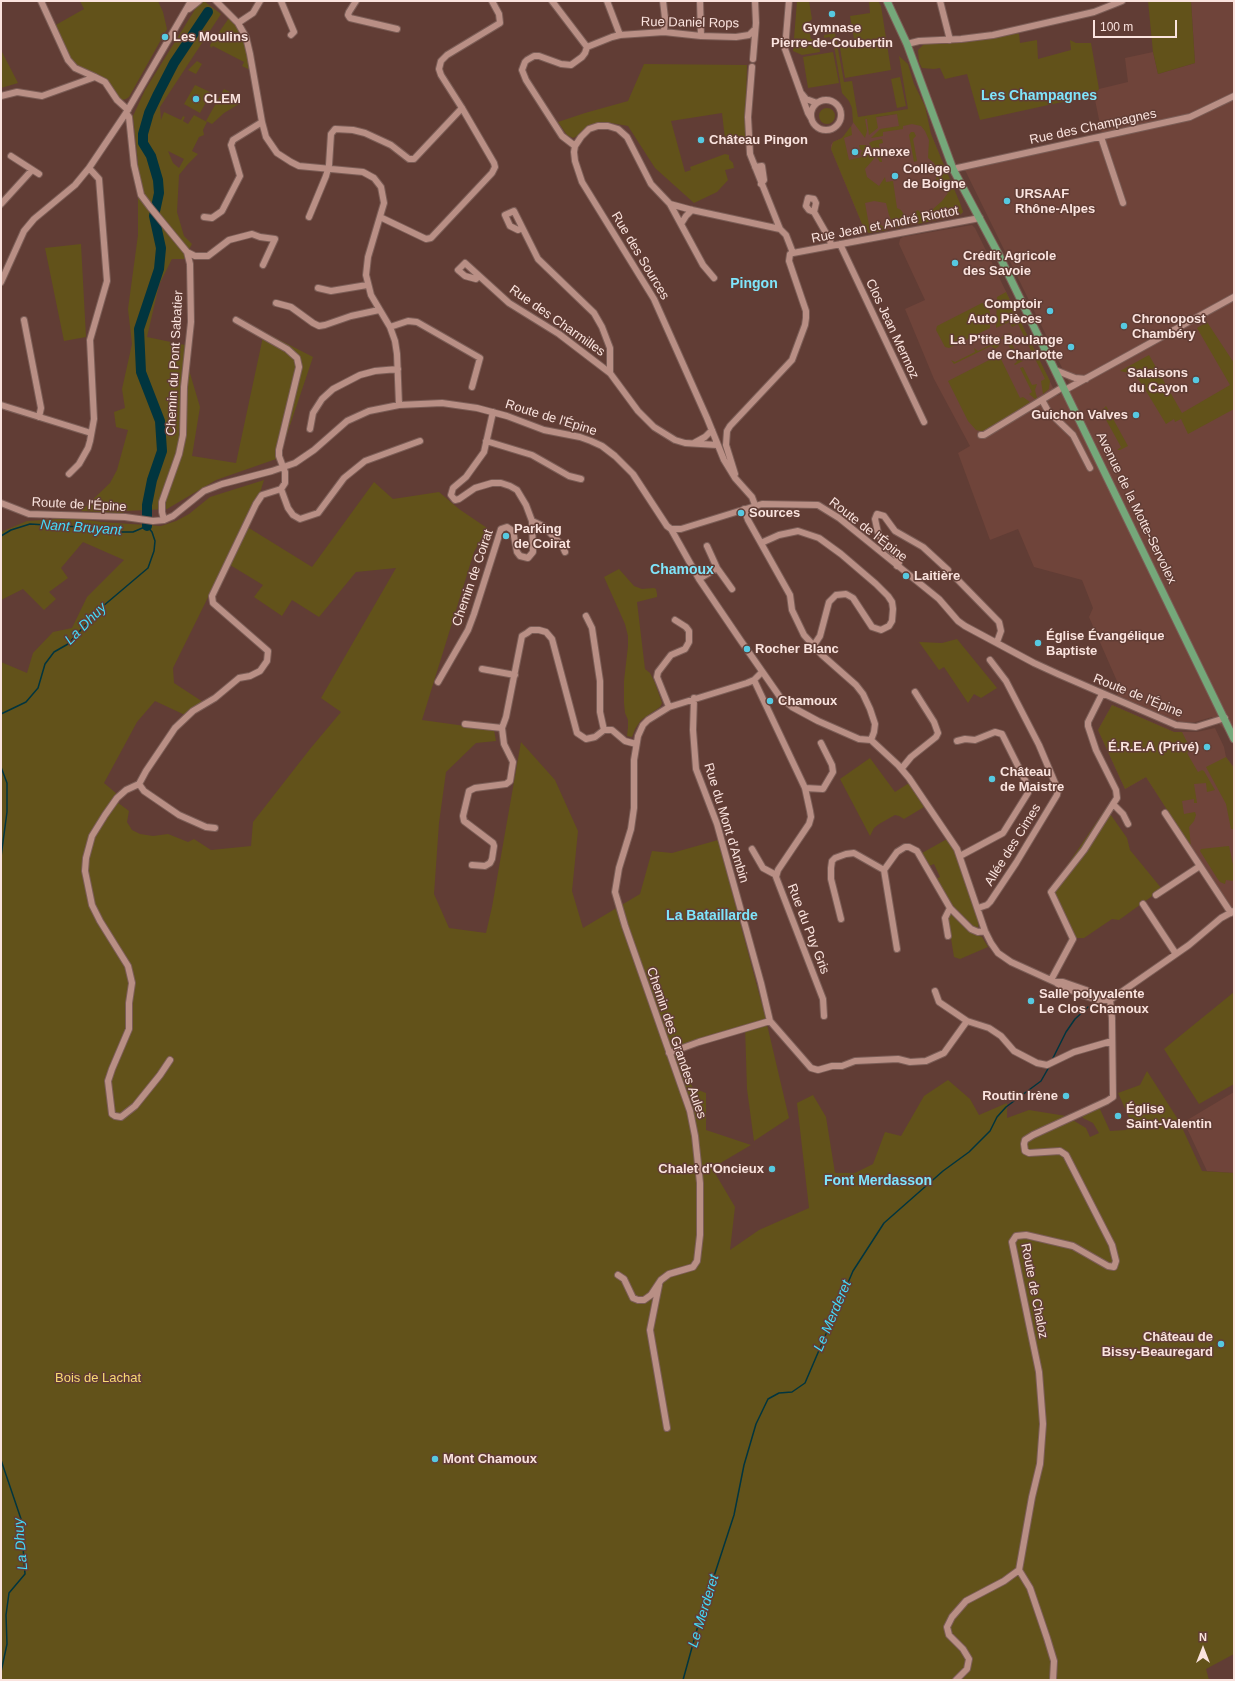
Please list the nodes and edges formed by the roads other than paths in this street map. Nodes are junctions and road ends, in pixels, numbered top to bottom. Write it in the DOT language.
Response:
graph roads {
  1 [pos="41,1"];
  2 [pos="192,1"];
  3 [pos="200,1"];
  4 [pos="216,1"];
  5 [pos="260,1"];
  6 [pos="280,1"];
  7 [pos="356,1"];
  8 [pos="492,1"];
  9 [pos="552,1"];
  10 [pos="607,1"];
  11 [pos="663,1"];
  12 [pos="700,1"];
  13 [pos="755,1"];
  14 [pos="789,1"];
  15 [pos="887,1"];
  16 [pos="940,1"];
  17 [pos="1122,1"];
  18 [pos="186,12"];
  19 [pos="238,23"];
  20 [pos="397,30"];
  21 [pos="754,30"];
  22 [pos="664,32"];
  23 [pos="291,35"];
  24 [pos="620,35"];
  25 [pos="701,36"];
  26 [pos="950,40"];
  27 [pos="907,44"];
  28 [pos="587,47"];
  29 [pos="753,59"];
  30 [pos="752,67"];
  31 [pos="95,78"];
  32 [pos="800,92"];
  33 [pos="1,96"];
  34 [pos="1234,96"];
  35 [pos="817,103"];
  36 [pos="462,108"];
  37 [pos="127,111"];
  38 [pos="811,118"];
  39 [pos="262,122"];
  40 [pos="1101,137"];
  41 [pos="575,146"];
  42 [pos="11,156"];
  43 [pos="89,168"];
  44 [pos="328,169"];
  45 [pos="953,169"];
  46 [pos="32,170"];
  47 [pos="39,174"];
  48 [pos="1123,203"];
  49 [pos="1,204"];
  50 [pos="670,204"];
  51 [pos="692,210"];
  52 [pos="814,212"];
  53 [pos="204,217"];
  54 [pos="309,217"];
  55 [pos="380,217"];
  56 [pos="980,218"];
  57 [pos="681,224"];
  58 [pos="522,228"];
  59 [pos="780,229"];
  60 [pos="840,244"];
  61 [pos="831,246"];
  62 [pos="187,252"];
  63 [pos="793,253"];
  64 [pos="263,265"];
  65 [pos="479,276"];
  66 [pos="714,278"];
  67 [pos="1,282"];
  68 [pos="367,285"];
  69 [pos="318,288"];
  70 [pos="1234,297"];
  71 [pos="276,303"];
  72 [pos="379,310"];
  73 [pos="24,320"];
  74 [pos="236,320"];
  75 [pos="390,327"];
  76 [pos="398,369"];
  77 [pos="1055,370"];
  78 [pos="610,373"];
  79 [pos="1088,379"];
  80 [pos="472,387"];
  81 [pos="1064,389"];
  82 [pos="1042,400"];
  83 [pos="399,404"];
  84 [pos="1,405"];
  85 [pos="493,412"];
  86 [pos="39,417"];
  87 [pos="924,422"];
  88 [pos="310,429"];
  89 [pos="712,430"];
  90 [pos="91,433"];
  91 [pos="981,435"];
  92 [pos="420,441"];
  93 [pos="486,441"];
  94 [pos="694,443"];
  95 [pos="717,445"];
  96 [pos="284,467"];
  97 [pos="1090,468"];
  98 [pos="69,474"];
  99 [pos="735,478"];
  100 [pos="581,479"];
  101 [pos="281,488"];
  102 [pos="1,504"];
  103 [pos="755,505"];
  104 [pos="744,509"];
  105 [pos="164,520"];
  106 [pos="532,521"];
  107 [pos="671,529"];
  108 [pos="761,543"];
  109 [pos="707,546"];
  110 [pos="565,552"];
  111 [pos="897,566"];
  112 [pos="717,568"];
  113 [pos="948,570"];
  114 [pos="699,579"];
  115 [pos="957,579"];
  116 [pos="732,589"];
  117 [pos="586,616"];
  118 [pos="675,620"];
  119 [pos="997,642"];
  120 [pos="814,645"];
  121 [pos="990,660"];
  122 [pos="482,669"];
  123 [pos="762,672"];
  124 [pos="515,675"];
  125 [pos="754,680"];
  126 [pos="438,682"];
  127 [pos="915,692"];
  128 [pos="1102,694"];
  129 [pos="694,698"];
  130 [pos="670,707"];
  131 [pos="768,712"];
  132 [pos="775,716"];
  133 [pos="1225,718"];
  134 [pos="465,724"];
  135 [pos="502,728"];
  136 [pos="604,730"];
  137 [pos="1234,739"];
  138 [pos="871,740"];
  139 [pos="957,741"];
  140 [pos="636,744"];
  141 [pos="821,744"];
  142 [pos="902,768"];
  143 [pos="139,784"];
  144 [pos="804,788"];
  145 [pos="1113,804"];
  146 [pos="1165,813"];
  147 [pos="1128,824"];
  148 [pos="215,828"];
  149 [pos="752,849"];
  150 [pos="960,856"];
  151 [pos="472,865"];
  152 [pos="1200,866"];
  153 [pos="884,870"];
  154 [pos="776,875"];
  155 [pos="1156,895"];
  156 [pos="1143,904"];
  157 [pos="950,908"];
  158 [pos="978,908"];
  159 [pos="1233,912"];
  160 [pos="841,919"];
  161 [pos="985,931"];
  162 [pos="948,936"];
  163 [pos="897,949"];
  164 [pos="1176,954"];
  165 [pos="1053,981"];
  166 [pos="935,991"];
  167 [pos="1109,1000"];
  168 [pos="824,1016"];
  169 [pos="770,1021"];
  170 [pos="967,1021"];
  171 [pos="1112,1041"];
  172 [pos="669,1053"];
  173 [pos="170,1060"];
  174 [pos="618,1274"];
  175 [pos="659,1283"];
  176 [pos="667,1428"];
  177 [pos="1019,1570"];
  178 [pos="956,1680"];
  179 [pos="1054,1680"];
  1 -- 31 [label="street"];
  2 -- 18 [label="street"];
  3 -- 18 [label="street"];
  4 -- 19 [label="street"];
  5 -- 19 [label="street"];
  6 -- 23 [label="street"];
  7 -- 20 [label="street"];
  8 -- 36 [label="street"];
  9 -- 28 [label="street"];
  10 -- 24 [label="street"];
  11 -- 22 [label="street"];
  12 -- 25 [label="street"];
  13 -- 21 [label="street"];
  14 -- 32 [label="street"];
  15 -- 27 [label="main road"];
  16 -- 26 [label="street"];
  17 -- 26 [label="street"];
  18 -- 37 [label="street"];
  19 -- 39 [label="street"];
  21 -- 25 [label="street, Rue Daniel Rops"];
  21 -- 29 [label="street"];
  22 -- 24 [label="street, Rue Daniel Rops"];
  22 -- 25 [label="street, Rue Daniel Rops"];
  24 -- 28 [label="street, Rue Daniel Rops"];
  26 -- 27 [label="street"];
  27 -- 45 [label="main road"];
  28 -- 41 [label="street"];
  30 -- 59 [label="street"];
  31 -- 33 [label="street"];
  31 -- 37 [label="street"];
  32 -- 35 [label="street"];
  32 -- 38 [label="street"];
  34 -- 40 [label="street, Rue des Champagnes"];
  35 -- 38 [label="street"];
  35 -- 38 [label="street"];
  36 -- 44 [label="street"];
  36 -- 55 [label="street"];
  37 -- 43 [label="street"];
  37 -- 62 [label="street"];
  39 -- 44 [label="street"];
  39 -- 53 [label="street"];
  40 -- 45 [label="street, Rue des Champagnes"];
  40 -- 48 [label="street"];
  41 -- 50 [label="street"];
  41 -- 89 [label="street, Rue des Sources"];
  42 -- 46 [label="street"];
  43 -- 67 [label="street"];
  43 -- 90 [label="street"];
  44 -- 54 [label="street"];
  44 -- 55 [label="street"];
  45 -- 56 [label="main road"];
  46 -- 47 [label="street"];
  46 -- 49 [label="street"];
  50 -- 51 [label="street"];
  50 -- 57 [label="street"];
  51 -- 57 [label="street"];
  51 -- 59 [label="street"];
  52 -- 61 [label="street"];
  55 -- 68 [label="street"];
  56 -- 60 [label="street, Rue Jean et André Riottot"];
  56 -- 77 [label="main road, Avenue de la Motte-Servolex"];
  57 -- 66 [label="street"];
  58 -- 78 [label="street"];
  59 -- 63 [label="street"];
  60 -- 61 [label="street, Rue Jean et André Riottot"];
  60 -- 87 [label="street, Clos Jean Mermoz"];
  61 -- 63 [label="street, Rue Jean et André Riottot"];
  62 -- 64 [label="street"];
  62 -- 105 [label="street, Chemin du Pont Sabatier"];
  63 -- 99 [label="street"];
  65 -- 78 [label="street, Rue des Charmilles"];
  68 -- 69 [label="street"];
  68 -- 72 [label="street"];
  70 -- 79 [label="street"];
  71 -- 72 [label="street"];
  72 -- 75 [label="street"];
  73 -- 86 [label="street"];
  74 -- 96 [label="street"];
  75 -- 76 [label="street"];
  75 -- 80 [label="street"];
  76 -- 83 [label="street"];
  76 -- 88 [label="street"];
  77 -- 79 [label="street"];
  77 -- 81 [label="main road, Avenue de la Motte-Servolex"];
  78 -- 94 [label="street, Rue des Charmilles"];
  79 -- 81 [label="street"];
  81 -- 82 [label="street"];
  81 -- 133 [label="main road, Avenue de la Motte-Servolex"];
  82 -- 91 [label="street"];
  82 -- 97 [label="street"];
  83 -- 85 [label="street, Route de l'Épine"];
  83 -- 96 [label="street, Route de l'Épine"];
  84 -- 86 [label="street"];
  85 -- 93 [label="street, Chemin de Coirat"];
  85 -- 107 [label="street, Route de l'Épine"];
  86 -- 90 [label="street"];
  89 -- 94 [label="street"];
  89 -- 95 [label="street, Rue des Sources"];
  90 -- 98 [label="street"];
  92 -- 101 [label="street"];
  93 -- 100 [label="street"];
  93 -- 106 [label="street, Chemin de Coirat"];
  94 -- 95 [label="street, Rue des Charmilles"];
  95 -- 99 [label="street, Rue des Sources"];
  96 -- 101 [label="street"];
  96 -- 105 [label="street, Route de l'Épine"];
  99 -- 103 [label="street, Rue des Sources"];
  101 -- 143 [label="street"];
  102 -- 105 [label="street, Route de l'Épine"];
  103 -- 104 [label="street, Route de l'Épine"];
  103 -- 111 [label="street, Route de l'Épine"];
  104 -- 107 [label="street, Route de l'Épine"];
  104 -- 108 [label="street"];
  106 -- 110 [label="street"];
  106 -- 126 [label="street, Chemin de Coirat"];
  107 -- 114 [label="street"];
  108 -- 120 [label="street"];
  108 -- 120 [label="street"];
  109 -- 112 [label="street"];
  111 -- 113 [label="street"];
  111 -- 119 [label="street, Route de l'Épine"];
  112 -- 114 [label="street"];
  112 -- 116 [label="street"];
  114 -- 123 [label="street"];
  115 -- 119 [label="street"];
  117 -- 136 [label="street"];
  118 -- 130 [label="street"];
  119 -- 128 [label="street, Route de l'Épine"];
  120 -- 138 [label="street"];
  121 -- 158 [label="street, Allée des Cimes"];
  122 -- 124 [label="street"];
  123 -- 125 [label="street"];
  123 -- 138 [label="street"];
  124 -- 135 [label="street"];
  124 -- 136 [label="street"];
  125 -- 129 [label="street, Chemin des Grandes Aules"];
  125 -- 131 [label="street, Rue du Puy Gris"];
  127 -- 142 [label="street"];
  128 -- 133 [label="street, Route de l'Épine"];
  128 -- 145 [label="street"];
  129 -- 130 [label="street, Chemin des Grandes Aules"];
  129 -- 169 [label="street, Rue du Mont d'Ambin"];
  130 -- 140 [label="street, Chemin des Grandes Aules"];
  131 -- 132 [label="street"];
  131 -- 144 [label="street, Rue du Puy Gris"];
  133 -- 137 [label="main road, Avenue de la Motte-Servolex"];
  134 -- 135 [label="street"];
  135 -- 151 [label="street"];
  136 -- 140 [label="street"];
  138 -- 142 [label="street"];
  139 -- 150 [label="street"];
  140 -- 172 [label="street, Chemin des Grandes Aules"];
  141 -- 144 [label="street"];
  142 -- 150 [label="street"];
  143 -- 148 [label="street"];
  143 -- 173 [label="street"];
  144 -- 154 [label="street, Rue du Puy Gris"];
  145 -- 147 [label="street"];
  145 -- 165 [label="street"];
  146 -- 152 [label="street"];
  149 -- 154 [label="street"];
  150 -- 158 [label="street"];
  152 -- 155 [label="street"];
  152 -- 159 [label="street"];
  153 -- 157 [label="street"];
  153 -- 160 [label="street"];
  153 -- 163 [label="street"];
  154 -- 168 [label="street, Rue du Puy Gris"];
  156 -- 164 [label="street"];
  157 -- 161 [label="street"];
  157 -- 162 [label="street"];
  158 -- 161 [label="street"];
  159 -- 164 [label="street"];
  161 -- 165 [label="street"];
  164 -- 167 [label="street"];
  165 -- 167 [label="street"];
  166 -- 170 [label="street"];
  167 -- 171 [label="street, Route de Chaloz"];
  169 -- 170 [label="street"];
  169 -- 172 [label="street"];
  170 -- 171 [label="street"];
  171 -- 177 [label="street, Route de Chaloz"];
  172 -- 175 [label="street, Chemin des Grandes Aules"];
  174 -- 175 [label="street, Chemin des Grandes Aules"];
  175 -- 176 [label="street"];
  177 -- 178 [label="street"];
  177 -- 179 [label="street"];
}
